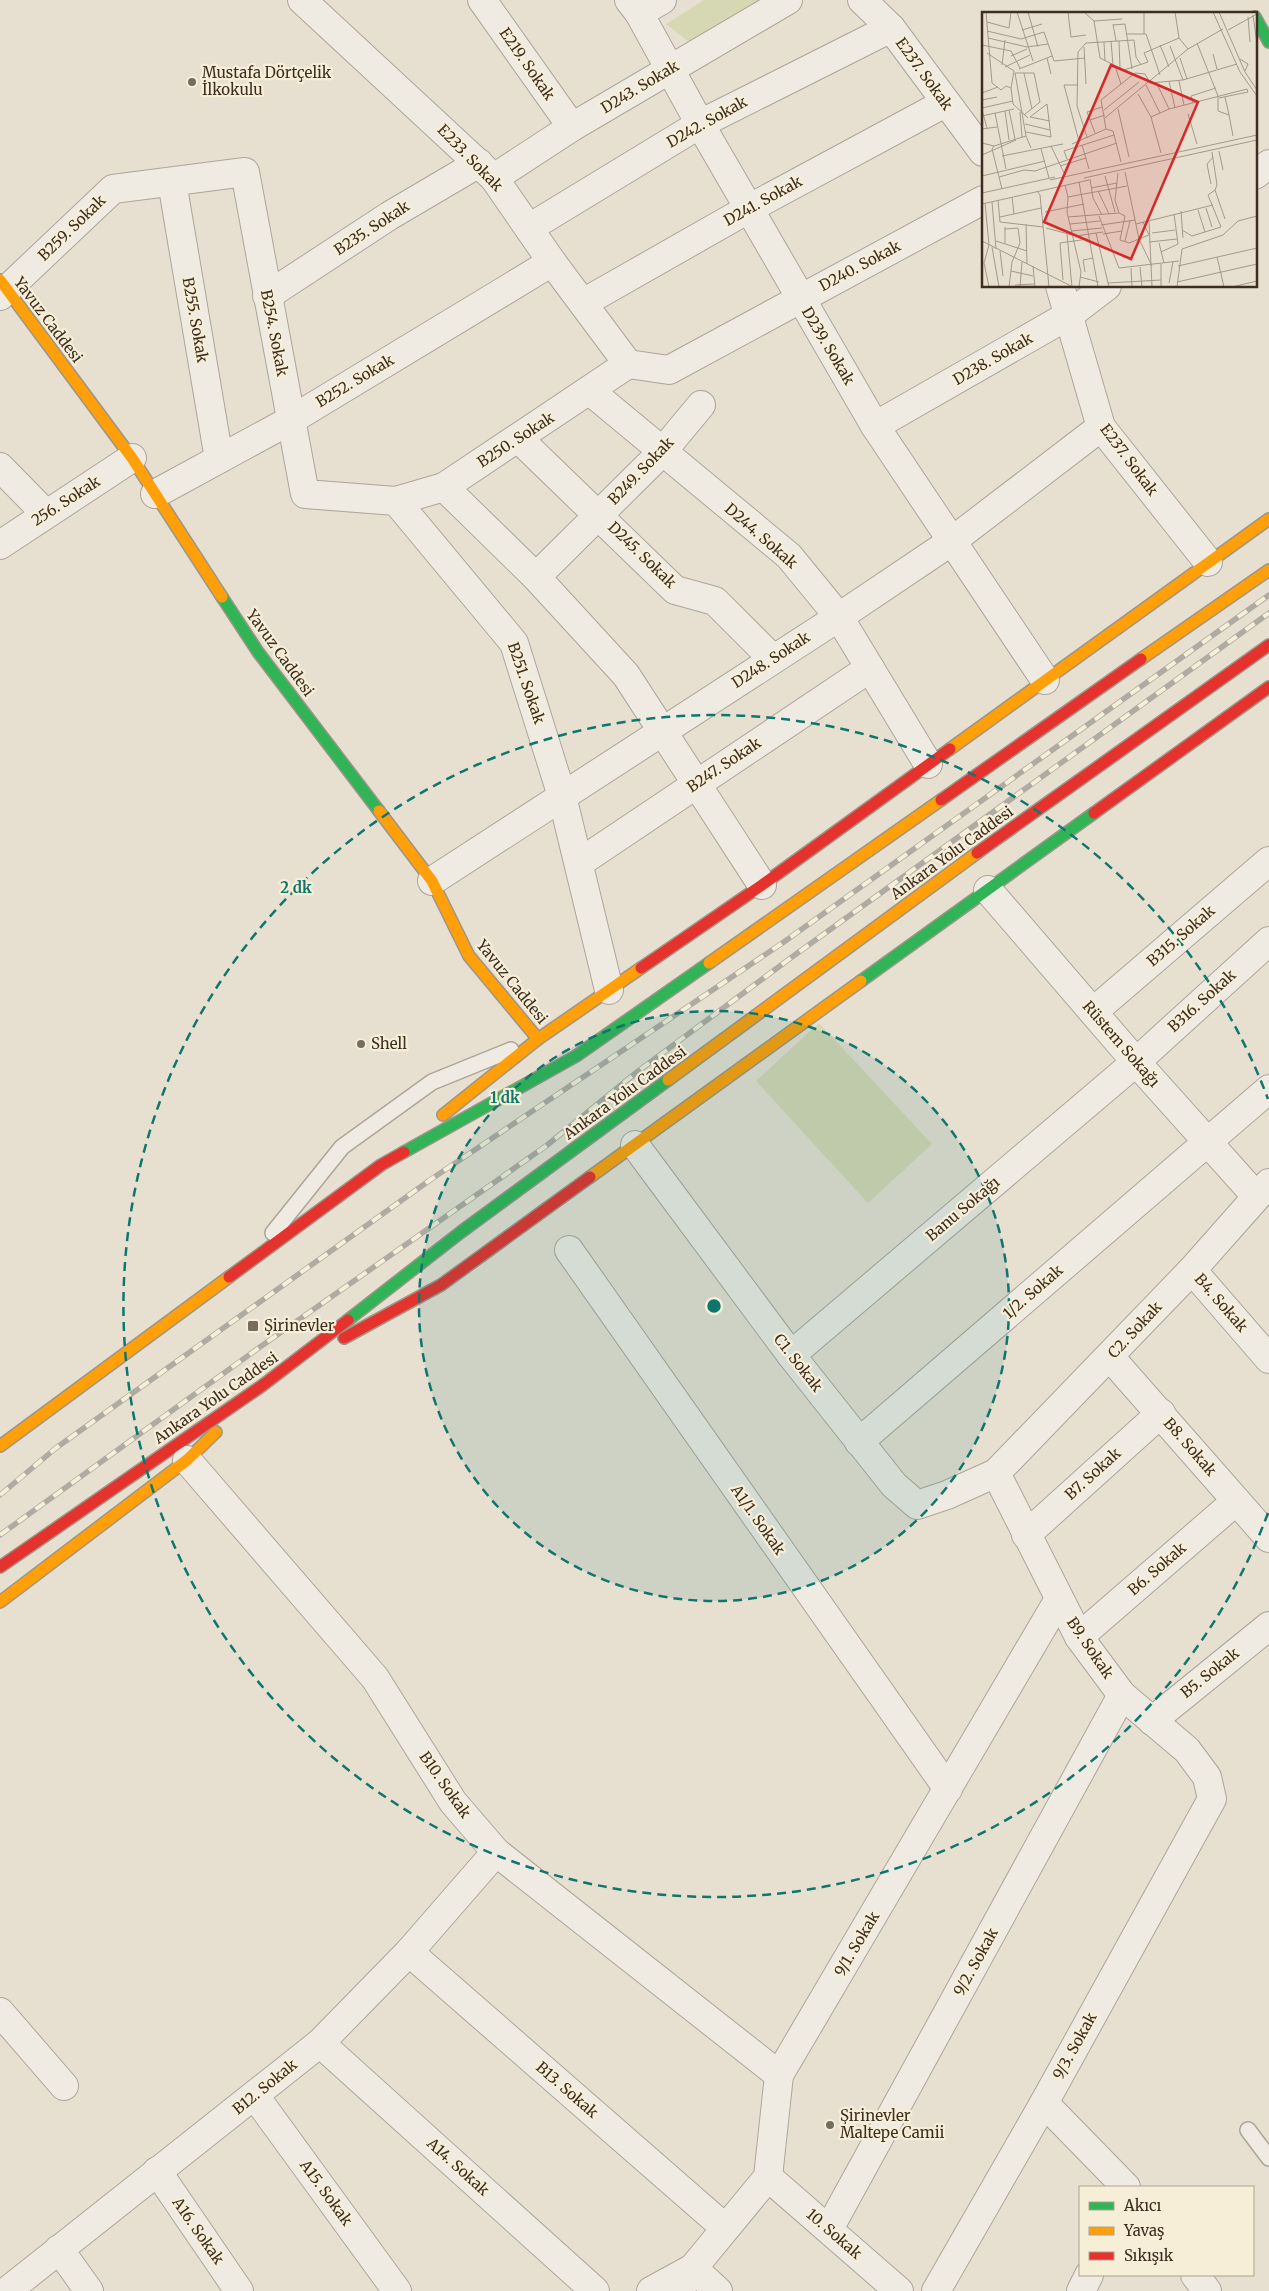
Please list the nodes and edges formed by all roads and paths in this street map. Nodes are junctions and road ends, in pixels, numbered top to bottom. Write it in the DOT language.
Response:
graph roads {
  1 [pos="302,0"];
  2 [pos="482,0"];
  3 [pos="662,0"];
  4 [pos="788,0"];
  5 [pos="862,0"];
  6 [pos="634,6"];
  7 [pos="1256,18"];
  8 [pos="891,28"];
  9 [pos="1269,42"];
  10 [pos="670,69"];
  11 [pos="945,103"];
  12 [pos="700,124"];
  13 [pos="572,128"];
  14 [pos="982,151"];
  15 [pos="1269,164"];
  16 [pos="486,170"];
  17 [pos="245,172"];
  18 [pos="1256,173"];
  19 [pos="172,182"];
  20 [pos="982,201"];
  21 [pos="750,208"];
  22 [pos="529,228"];
  23 [pos="552,262"];
  24 [pos="1061,288"];
  25 [pos="1104,288"];
  26 [pos="2,289"];
  27 [pos="267,296"];
  28 [pos="800,299"];
  29 [pos="583,303"];
  30 [pos="1069,315"];
  31 [pos="628,364"];
  32 [pos="590,390"];
  33 [pos="701,405"];
  34 [pos="291,420"];
  35 [pos="875,426"];
  36 [pos="1102,427"];
  37 [pos="518,438"];
  38 [pos="662,452"];
  39 [pos="132,458"];
  40 [pos="219,459"];
  41 [pos="0,467"];
  42 [pos="444,487"];
  43 [pos="154,494"];
  44 [pos="396,501"];
  45 [pos="46,514"];
  46 [pos="599,514"];
  47 [pos="1269,520"];
  48 [pos="952,541"];
  49 [pos="0,545"];
  50 [pos="1208,562"];
  51 [pos="1269,570"];
  52 [pos="536,577"];
  53 [pos="839,617"];
  54 [pos="1269,645"];
  55 [pos="772,659"];
  56 [pos="870,668"];
  57 [pos="1045,680"];
  58 [pos="1268,690"];
  59 [pos="662,730"];
  60 [pos="928,764"];
  61 [pos="696,783"];
  62 [pos="562,796"];
  63 [pos="1269,861"];
  64 [pos="579,863"];
  65 [pos="432,881"];
  66 [pos="762,885"];
  67 [pos="988,890"];
  68 [pos="1269,941"];
  69 [pos="609,990"];
  70 [pos="1093,1012"];
  71 [pos="538,1039"];
  72 [pos="1136,1062"];
  73 [pos="1269,1089"];
  74 [pos="1207,1143"];
  75 [pos="635,1145"];
  76 [pos="381,1165"];
  77 [pos="1265,1188"];
  78 [pos="569,1250"];
  79 [pos="253,1259"];
  80 [pos="1192,1270"];
  81 [pos="791,1355"];
  82 [pos="1110,1357"];
  83 [pos="1269,1359"];
  84 [pos="295,1361"];
  85 [pos="98,1374"];
  86 [pos="263,1385"];
  87 [pos="38,1402"];
  88 [pos="1160,1413"];
  89 [pos="859,1442"];
  90 [pos="0,1446"];
  91 [pos="187,1460"];
  92 [pos="996,1473"];
  93 [pos="1236,1501"];
  94 [pos="1026,1534"];
  95 [pos="1269,1538"];
  96 [pos="0,1567"];
  97 [pos="1059,1599"];
  98 [pos="0,1602"];
  99 [pos="1269,1626"];
  100 [pos="1079,1637"];
  101 [pos="1122,1695"];
  102 [pos="1152,1720"];
  103 [pos="948,1789"];
  104 [pos="1212,1799"];
  105 [pos="496,1852"];
  106 [pos="409,1952"];
  107 [pos="0,2012"];
  108 [pos="320,2042"];
  109 [pos="779,2075"];
  110 [pos="64,2086"];
  111 [pos="255,2096"];
  112 [pos="1044,2102"];
  113 [pos="1248,2130"];
  114 [pos="1269,2158"];
  115 [pos="157,2171"];
  116 [pos="768,2177"];
  117 [pos="1125,2186"];
  118 [pos="724,2227"];
  119 [pos="829,2229"];
  120 [pos="59,2249"];
  121 [pos="1088,2276"];
  122 [pos="1195,2276"];
  123 [pos="686,2280"];
  124 [pos="7,2291"];
  125 [pos="89,2291"];
  126 [pos="239,2291"];
  127 [pos="398,2291"];
  128 [pos="595,2291"];
  129 [pos="651,2291"];
  130 [pos="718,2291"];
  131 [pos="899,2291"];
  132 [pos="936,2291"];
  133 [pos="1080,2291"];
  134 [pos="1207,2291"];
  1 -- 16 [label="street, E233. Sokak"];
  2 -- 13 [label="street, E219. Sokak"];
  3 -- 6 [label="street"];
  4 -- 10 [label="street, D243. Sokak"];
  5 -- 8 [label="street, E237. Sokak"];
  6 -- 10 [label="street, D239. Sokak"];
  7 -- 9 [label="main road"];
  8 -- 11 [label="street, E237. Sokak"];
  8 -- 12 [label="street, D242. Sokak"];
  10 -- 12 [label="street, D239. Sokak"];
  10 -- 13 [label="street, D243. Sokak"];
  11 -- 14 [label="street, E237. Sokak"];
  11 -- 21 [label="street, D241. Sokak"];
  12 -- 21 [label="street, D239. Sokak"];
  12 -- 22 [label="street, D242. Sokak"];
  13 -- 16 [label="street, D243. Sokak"];
  15 -- 18 [label="street"];
  16 -- 22 [label="street, E233. Sokak"];
  16 -- 27 [label="street, B235. Sokak"];
  17 -- 19 [label="street, B259. Sokak"];
  17 -- 27 [label="street, B254. Sokak"];
  19 -- 26 [label="street, B259. Sokak"];
  19 -- 40 [label="street, B255. Sokak"];
  20 -- 28 [label="street, D240. Sokak"];
  21 -- 28 [label="street, D239. Sokak"];
  21 -- 29 [label="street, D241. Sokak"];
  22 -- 23 [label="street, E233. Sokak"];
  23 -- 29 [label="street, E233. Sokak"];
  23 -- 34 [label="street, B252. Sokak"];
  24 -- 30 [label="street, E237. Sokak"];
  25 -- 30 [label="street, D238. Sokak"];
  26 -- 39 [label="main road, Yavuz Caddesi"];
  27 -- 34 [label="street, B254. Sokak"];
  28 -- 31 [label="street, D240. Sokak"];
  28 -- 35 [label="street, D239. Sokak"];
  29 -- 31 [label="street, E233. Sokak"];
  30 -- 35 [label="street, D238. Sokak"];
  30 -- 36 [label="street, E237. Sokak"];
  31 -- 32 [label="street, B250. Sokak"];
  32 -- 37 [label="street, B250. Sokak"];
  32 -- 38 [label="street, D244. Sokak"];
  33 -- 38 [label="street, B249. Sokak"];
  34 -- 40 [label="street, B252. Sokak"];
  34 -- 44 [label="street, B254. Sokak"];
  35 -- 48 [label="street, D239. Sokak"];
  36 -- 48 [label="street, D248. Sokak"];
  36 -- 50 [label="street, E237. Sokak"];
  37 -- 42 [label="street, B250. Sokak"];
  37 -- 46 [label="street, D245. Sokak"];
  38 -- 46 [label="street, B249. Sokak"];
  38 -- 53 [label="street, D244. Sokak"];
  39 -- 43 [label="main road, Yavuz Caddesi"];
  39 -- 45 [label="street, 256. Sokak"];
  40 -- 43 [label="street, B252. Sokak"];
  41 -- 45 [label="street"];
  42 -- 44 [label="street, B250. Sokak"];
  42 -- 52 [label="street"];
  43 -- 65 [label="main road, Yavuz Caddesi"];
  44 -- 62 [label="street, B251. Sokak"];
  45 -- 49 [label="street, 256. Sokak"];
  46 -- 52 [label="street, B249. Sokak"];
  46 -- 55 [label="street, D245. Sokak"];
  47 -- 50 [label="main road"];
  48 -- 53 [label="street, D248. Sokak"];
  48 -- 57 [label="street, D239. Sokak"];
  50 -- 57 [label="main road"];
  51 -- 76 [label="main road"];
  52 -- 59 [label="street"];
  53 -- 55 [label="street, D248. Sokak"];
  53 -- 56 [label="street, D244. Sokak"];
  54 -- 84 [label="main road, Ankara Yolu Caddesi"];
  55 -- 59 [label="street, D248. Sokak"];
  56 -- 60 [label="street, D244. Sokak"];
  56 -- 61 [label="street, B247. Sokak"];
  57 -- 60 [label="main road"];
  58 -- 67 [label="main road"];
  59 -- 61 [label="street"];
  59 -- 62 [label="street, D248. Sokak"];
  60 -- 66 [label="main road"];
  61 -- 64 [label="street, B247. Sokak"];
  61 -- 66 [label="street"];
  62 -- 64 [label="street, B251. Sokak"];
  62 -- 65 [label="street, D248. Sokak"];
  63 -- 70 [label="street, B315. Sokak"];
  64 -- 69 [label="street, B251. Sokak"];
  65 -- 71 [label="main road, Yavuz Caddesi"];
  66 -- 69 [label="main road"];
  67 -- 70 [label="street, Rüstem Sokağı"];
  67 -- 75 [label="main road"];
  68 -- 72 [label="street, B316. Sokak"];
  69 -- 71 [label="main road"];
  70 -- 72 [label="street, Rüstem Sokağı"];
  71 -- 76 [label="main road"];
  71 -- 79 [label="lane"];
  72 -- 74 [label="street, Rüstem Sokağı"];
  72 -- 81 [label="street, Banu Sokağı"];
  73 -- 74 [label="street, 1/2. Sokak"];
  74 -- 77 [label="street, Rüstem Sokağı"];
  74 -- 89 [label="street, 1/2. Sokak"];
  75 -- 81 [label="street, C1. Sokak"];
  75 -- 84 [label="main road"];
  76 -- 79 [label="main road"];
  77 -- 80 [label="street, C2. Sokak"];
  78 -- 103 [label="street, A1/1. Sokak"];
  79 -- 85 [label="main road"];
  80 -- 82 [label="street, C2. Sokak"];
  80 -- 83 [label="street, B4. Sokak"];
  81 -- 89 [label="street, C1. Sokak"];
  82 -- 88 [label="street, B8. Sokak"];
  82 -- 92 [label="street, C2. Sokak"];
  84 -- 86 [label="main road, Ankara Yolu Caddesi"];
  85 -- 87 [label="main road"];
  85 -- 90 [label="main road"];
  86 -- 91 [label="main road"];
  86 -- 96 [label="main road, Ankara Yolu Caddesi"];
  88 -- 93 [label="street, B8. Sokak"];
  88 -- 94 [label="street, B7. Sokak"];
  89 -- 92 [label="street, C1. Sokak"];
  91 -- 98 [label="main road"];
  91 -- 105 [label="street, B10. Sokak"];
  92 -- 94 [label="street, B9. Sokak"];
  93 -- 95 [label="street, B8. Sokak"];
  93 -- 100 [label="street, B6. Sokak"];
  94 -- 97 [label="street, B9. Sokak"];
  97 -- 100 [label="street, B9. Sokak"];
  97 -- 103 [label="street, 9/1. Sokak"];
  99 -- 102 [label="street, B5. Sokak"];
  100 -- 101 [label="street, B9. Sokak"];
  101 -- 102 [label="street, B9. Sokak"];
  101 -- 119 [label="street, 9/2. Sokak"];
  102 -- 104 [label="street, B9. Sokak"];
  103 -- 109 [label="street, 9/1. Sokak"];
  104 -- 112 [label="street, 9/3. Sokak"];
  105 -- 106 [label="street, B12. Sokak"];
  105 -- 109 [label="street, B10. Sokak"];
  106 -- 108 [label="street, B12. Sokak"];
  106 -- 118 [label="street, B13. Sokak"];
  107 -- 110 [label="street"];
  108 -- 111 [label="street, B12. Sokak"];
  108 -- 128 [label="street, A14. Sokak"];
  109 -- 116 [label="street, 9/1. Sokak"];
  111 -- 115 [label="street, B12. Sokak"];
  111 -- 127 [label="street, A15. Sokak"];
  112 -- 117 [label="street"];
  112 -- 132 [label="street, 9/3. Sokak"];
  113 -- 114 [label="lane"];
  115 -- 120 [label="street, B12. Sokak"];
  115 -- 126 [label="street, A16. Sokak"];
  116 -- 118 [label="street"];
  116 -- 119 [label="street, 10. Sokak"];
  118 -- 123 [label="street"];
  119 -- 131 [label="street, 10. Sokak"];
  120 -- 124 [label="street, B12. Sokak"];
  120 -- 125 [label="street"];
  121 -- 133 [label="street"];
  122 -- 134 [label="street"];
  123 -- 129 [label="street"];
  123 -- 130 [label="street"];
}
